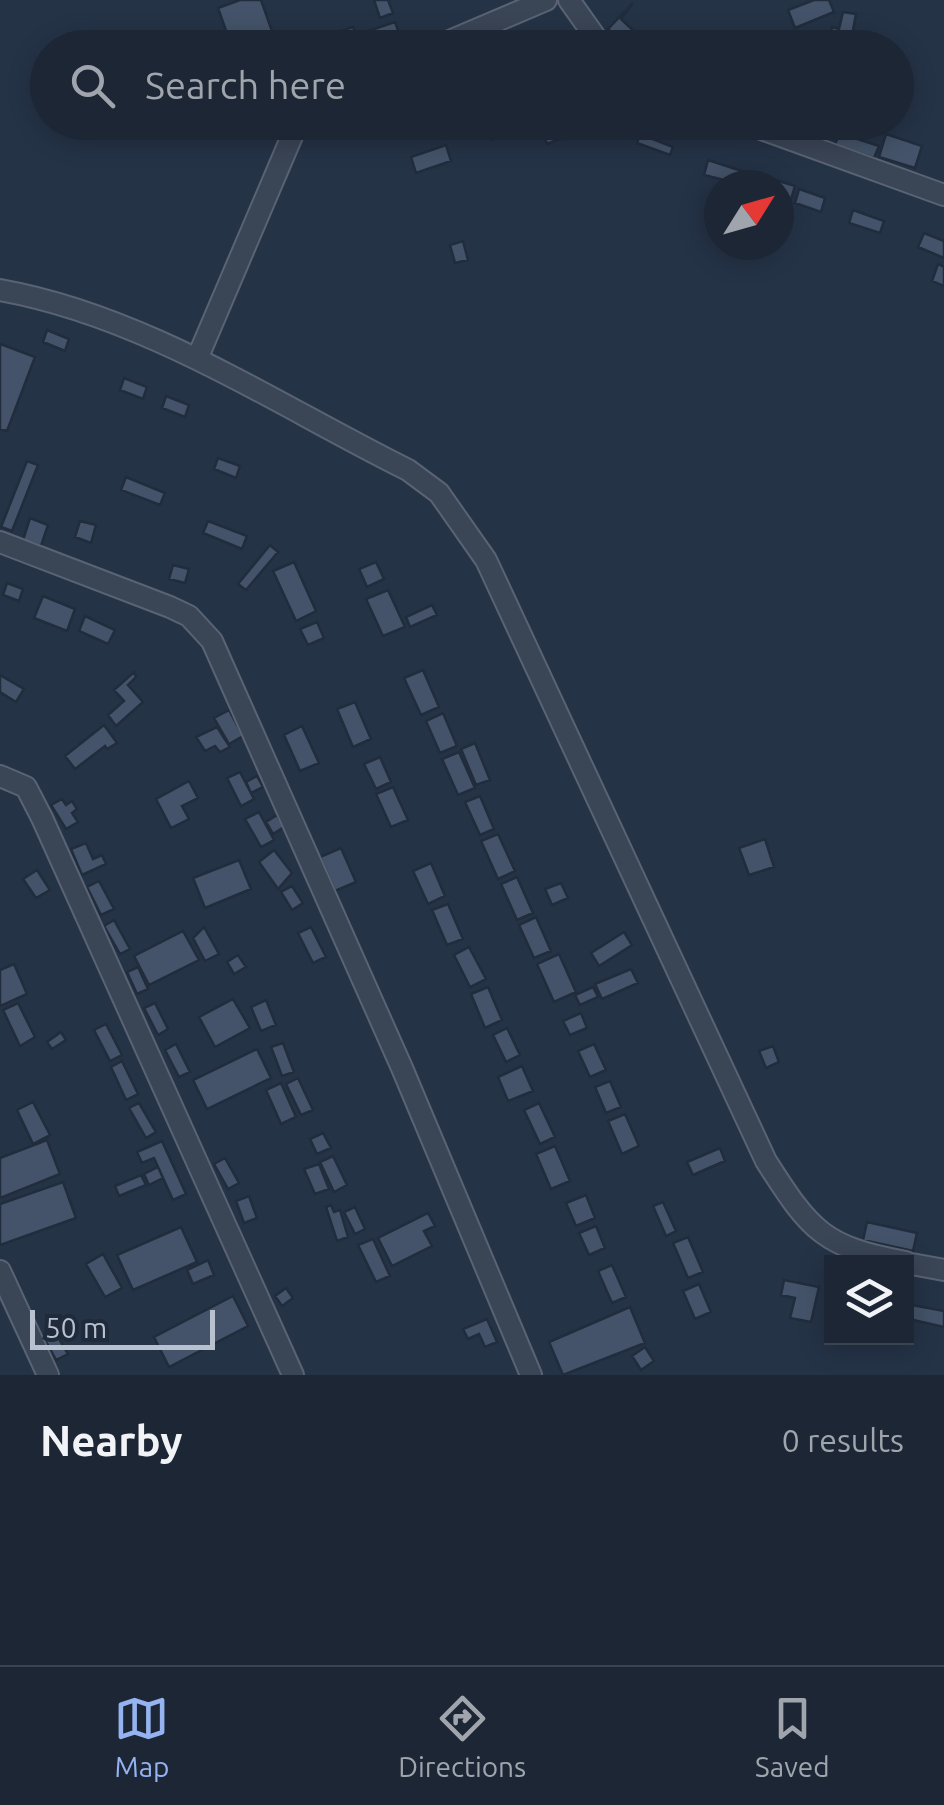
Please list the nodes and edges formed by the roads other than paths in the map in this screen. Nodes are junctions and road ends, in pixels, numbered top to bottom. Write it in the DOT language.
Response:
graph roads {
  1 [pos="546,0"];
  2 [pos="570,0"];
  3 [pos="475,30"];
  4 [pos="591,30"];
  5 [pos="290,140"];
  6 [pos="792,140"];
  7 [pos="944,194"];
  8 [pos="0,290"];
  9 [pos="198,359"];
  10 [pos="0,542"];
  11 [pos="0,776"];
  12 [pos="866,1255"];
  13 [pos="914,1264"];
  14 [pos="944,1270"];
  15 [pos="0,1271"];
  16 [pos="48,1375"];
  17 [pos="292,1375"];
  18 [pos="531,1375"];
  1 -- 3 [label="street"];
  2 -- 4 [label="street"];
  5 -- 9 [label="street"];
  6 -- 7 [label="street"];
  8 -- 9 [label="street"];
  9 -- 12 [label="street"];
  10 -- 18 [label="street"];
  11 -- 17 [label="street"];
  13 -- 14 [label="street"];
  15 -- 16 [label="street"];
}
